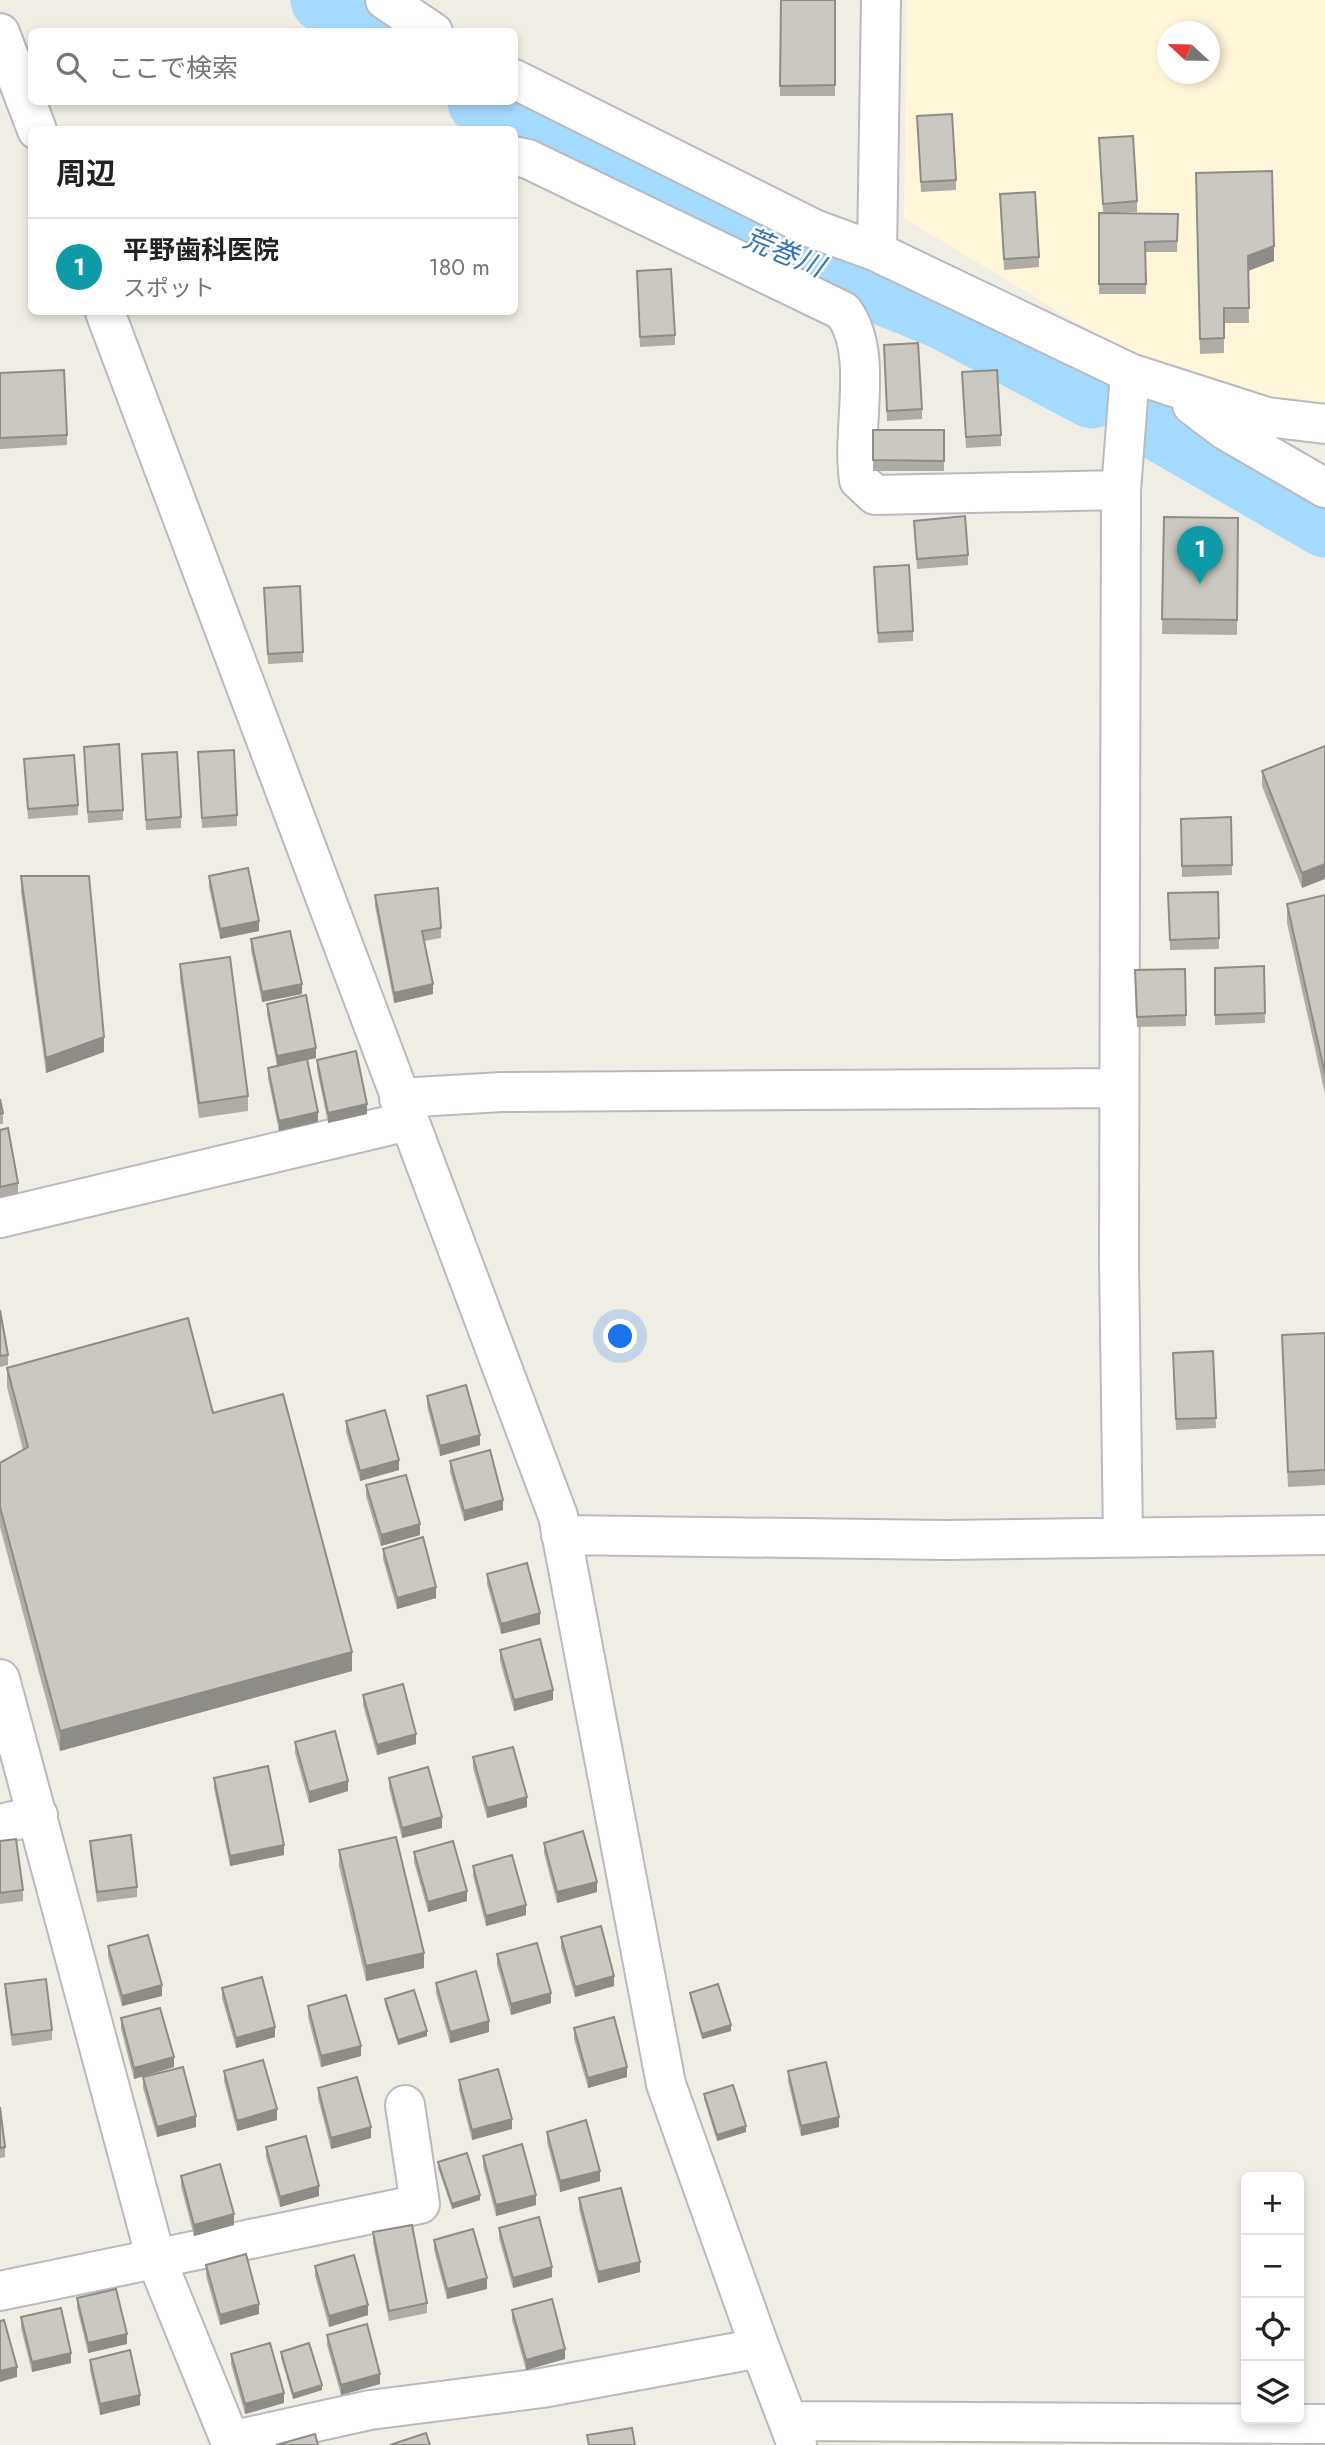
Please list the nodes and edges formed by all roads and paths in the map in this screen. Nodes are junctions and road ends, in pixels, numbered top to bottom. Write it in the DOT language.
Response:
graph roads {
  1 [pos="385,0"];
  2 [pos="881,0"];
  3 [pos="427,28"];
  4 [pos="0,33"];
  5 [pos="518,81"];
  6 [pos="35,126"];
  7 [pos="518,157"];
  8 [pos="877,252"];
  9 [pos="106,315"];
  10 [pos="1130,373"];
  11 [pos="1168,387"];
  12 [pos="1325,424"];
  13 [pos="1325,488"];
  14 [pos="1121,490"];
  15 [pos="1119,1088"];
  16 [pos="403,1109"];
  17 [pos="0,1219"];
  18 [pos="561,1535"];
  19 [pos="1325,1535"];
  20 [pos="1123,1537"];
  21 [pos="0,1679"];
  22 [pos="38,1815"];
  23 [pos="0,1824"];
  24 [pos="405,2105"];
  25 [pos="156,2259"];
  26 [pos="0,2291"];
  27 [pos="760,2348"];
  28 [pos="1325,2424"];
  29 [pos="793,2433"];
  30 [pos="231,2443"];
  1 -- 3 [label="street"];
  2 -- 8 [label="street"];
  4 -- 6 [label="street"];
  5 -- 8 [label="street"];
  7 -- 14 [label="street"];
  8 -- 10 [label="street"];
  9 -- 16 [label="street"];
  10 -- 11 [label="street"];
  10 -- 14 [label="street"];
  11 -- 12 [label="street"];
  11 -- 13 [label="street"];
  14 -- 15 [label="street"];
  15 -- 16 [label="street"];
  15 -- 20 [label="street"];
  16 -- 17 [label="street"];
  16 -- 18 [label="street"];
  18 -- 20 [label="street"];
  18 -- 27 [label="street"];
  19 -- 20 [label="street"];
  21 -- 22 [label="street"];
  22 -- 23 [label="street"];
  22 -- 25 [label="street"];
  24 -- 25 [label="street"];
  25 -- 26 [label="street"];
  25 -- 30 [label="street"];
  27 -- 29 [label="street"];
  27 -- 30 [label="street"];
  28 -- 29 [label="street"];
}
